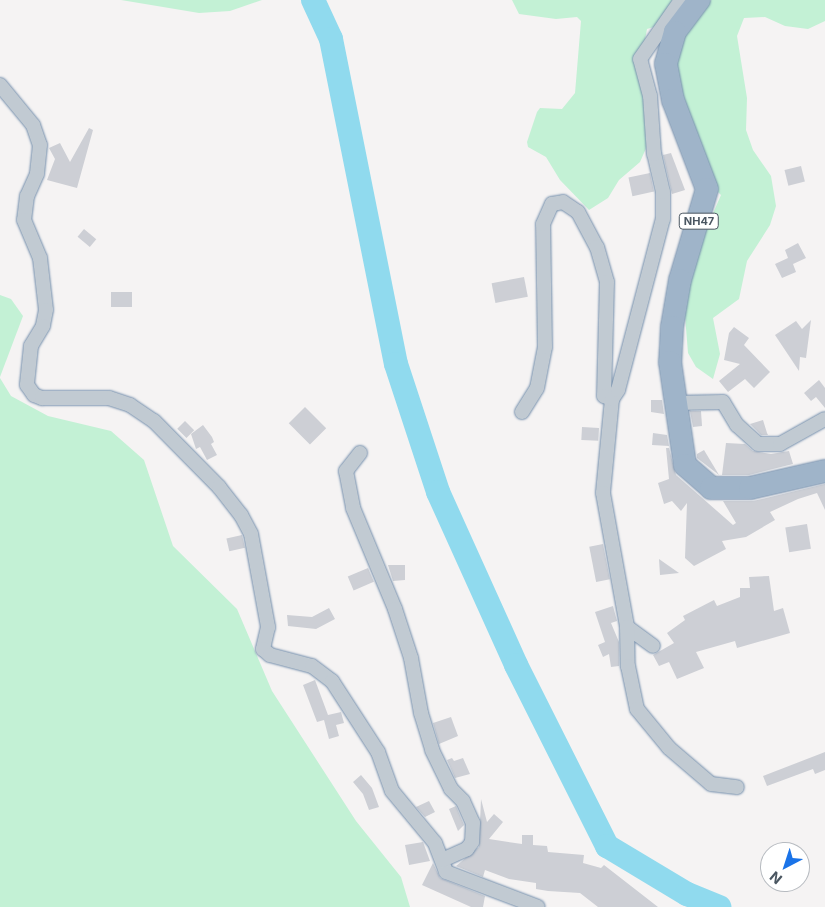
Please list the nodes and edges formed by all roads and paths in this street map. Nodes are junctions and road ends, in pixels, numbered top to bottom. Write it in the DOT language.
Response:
graph roads {
  1 [pos="681,0"];
  2 [pos="700,0"];
  3 [pos="0,85"];
  4 [pos="612,399"];
  5 [pos="676,402"];
  6 [pos="522,412"];
  7 [pos="825,419"];
  8 [pos="360,453"];
  9 [pos="825,471"];
  10 [pos="627,626"];
  11 [pos="653,646"];
  12 [pos="737,787"];
  13 [pos="442,860"];
  14 [pos="538,907"];
  1 -- 4 [label="street"];
  2 -- 5 [label="highway, NH47"];
  3 -- 13 [label="street"];
  4 -- 6 [label="street"];
  4 -- 10 [label="street"];
  5 -- 7 [label="street"];
  5 -- 9 [label="highway, NH47"];
  8 -- 13 [label="street"];
  10 -- 11 [label="street"];
  10 -- 12 [label="street"];
  13 -- 14 [label="street"];
}
